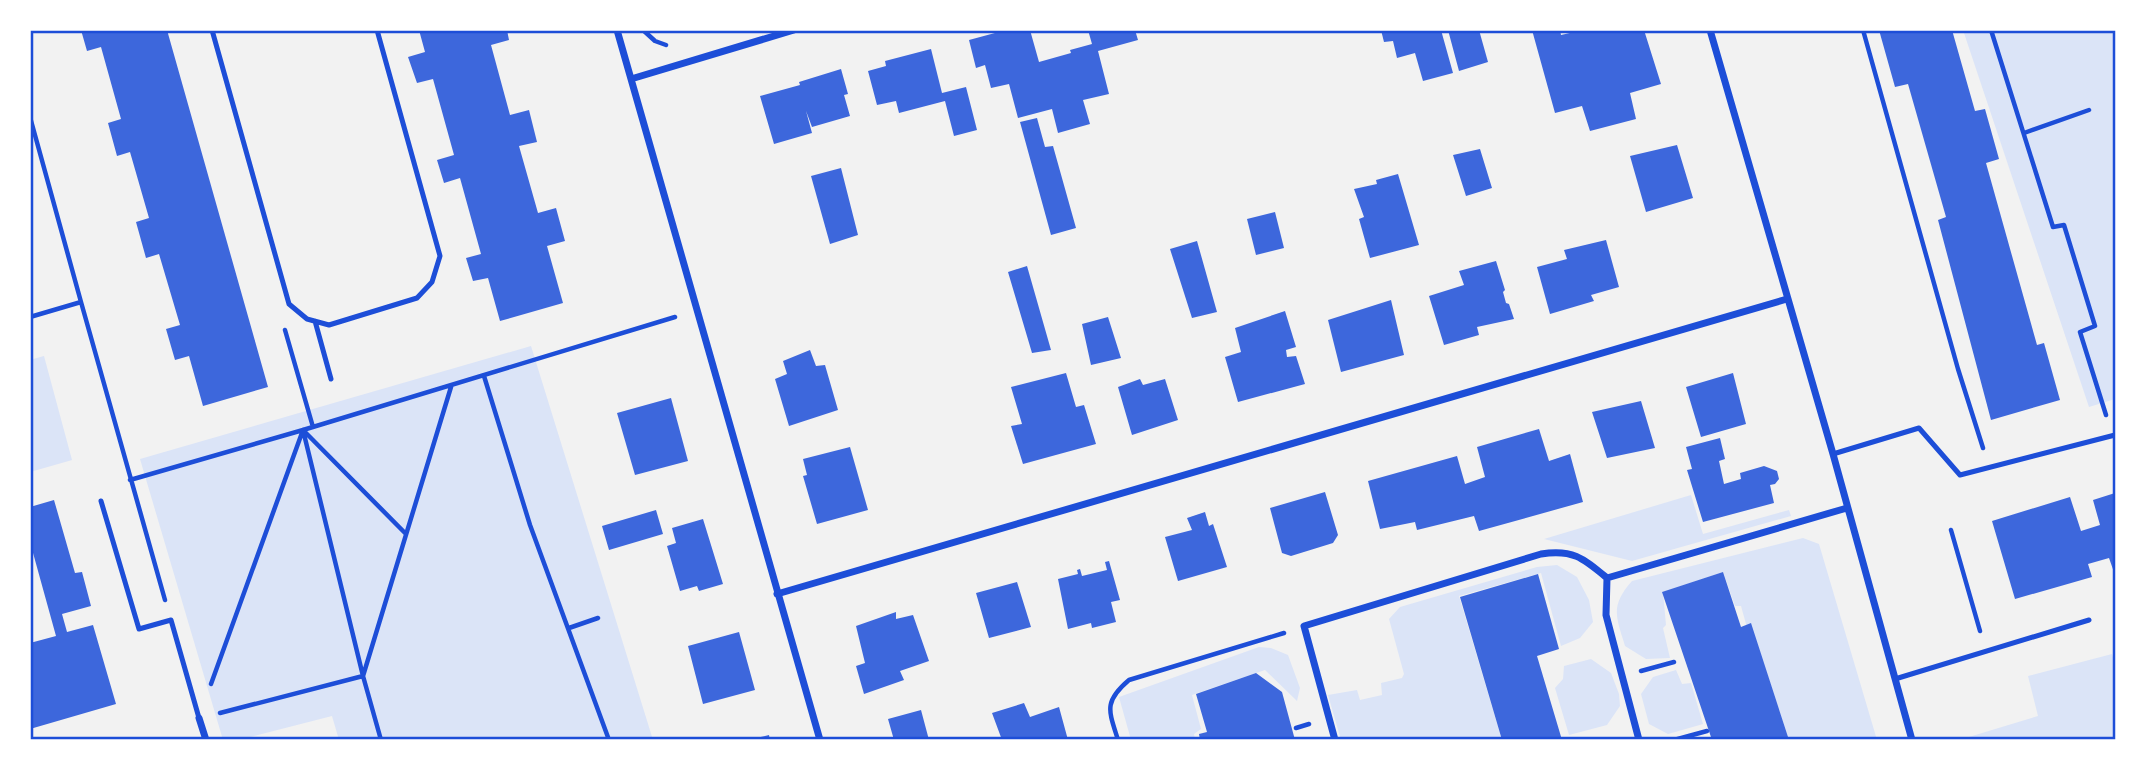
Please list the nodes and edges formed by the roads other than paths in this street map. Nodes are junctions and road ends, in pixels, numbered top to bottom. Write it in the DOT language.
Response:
graph roads {
  1 [pos="212,30"];
  2 [pos="377,30"];
  3 [pos="617,30"];
  4 [pos="794,30"];
  5 [pos="1710,30"];
  6 [pos="631,79"];
  7 [pos="1787,299"];
  8 [pos="315,321"];
  9 [pos="331,379"];
  10 [pos="2115,435"];
  11 [pos="1833,454"];
  12 [pos="101,501"];
  13 [pos="1847,508"];
  14 [pos="1607,578"];
  15 [pos="777,594"];
  16 [pos="2089,620"];
  17 [pos="1895,679"];
  18 [pos="199,718"];
  19 [pos="206,740"];
  20 [pos="820,740"];
  21 [pos="1335,740"];
  22 [pos="1639,740"];
  23 [pos="1912,740"];
  1 -- 8 [label="lane"];
  2 -- 8 [label="lane"];
  3 -- 6 [label="street"];
  4 -- 6 [label="street"];
  5 -- 7 [label="street"];
  6 -- 15 [label="street"];
  7 -- 11 [label="street"];
  7 -- 15 [label="street"];
  8 -- 9 [label="lane"];
  10 -- 11 [label="lane"];
  11 -- 13 [label="street"];
  12 -- 18 [label="lane"];
  13 -- 14 [label="street"];
  13 -- 17 [label="street"];
  14 -- 21 [label="street"];
  14 -- 22 [label="street"];
  15 -- 20 [label="street"];
  16 -- 17 [label="lane"];
  17 -- 23 [label="street"];
  18 -- 19 [label="street"];
}
